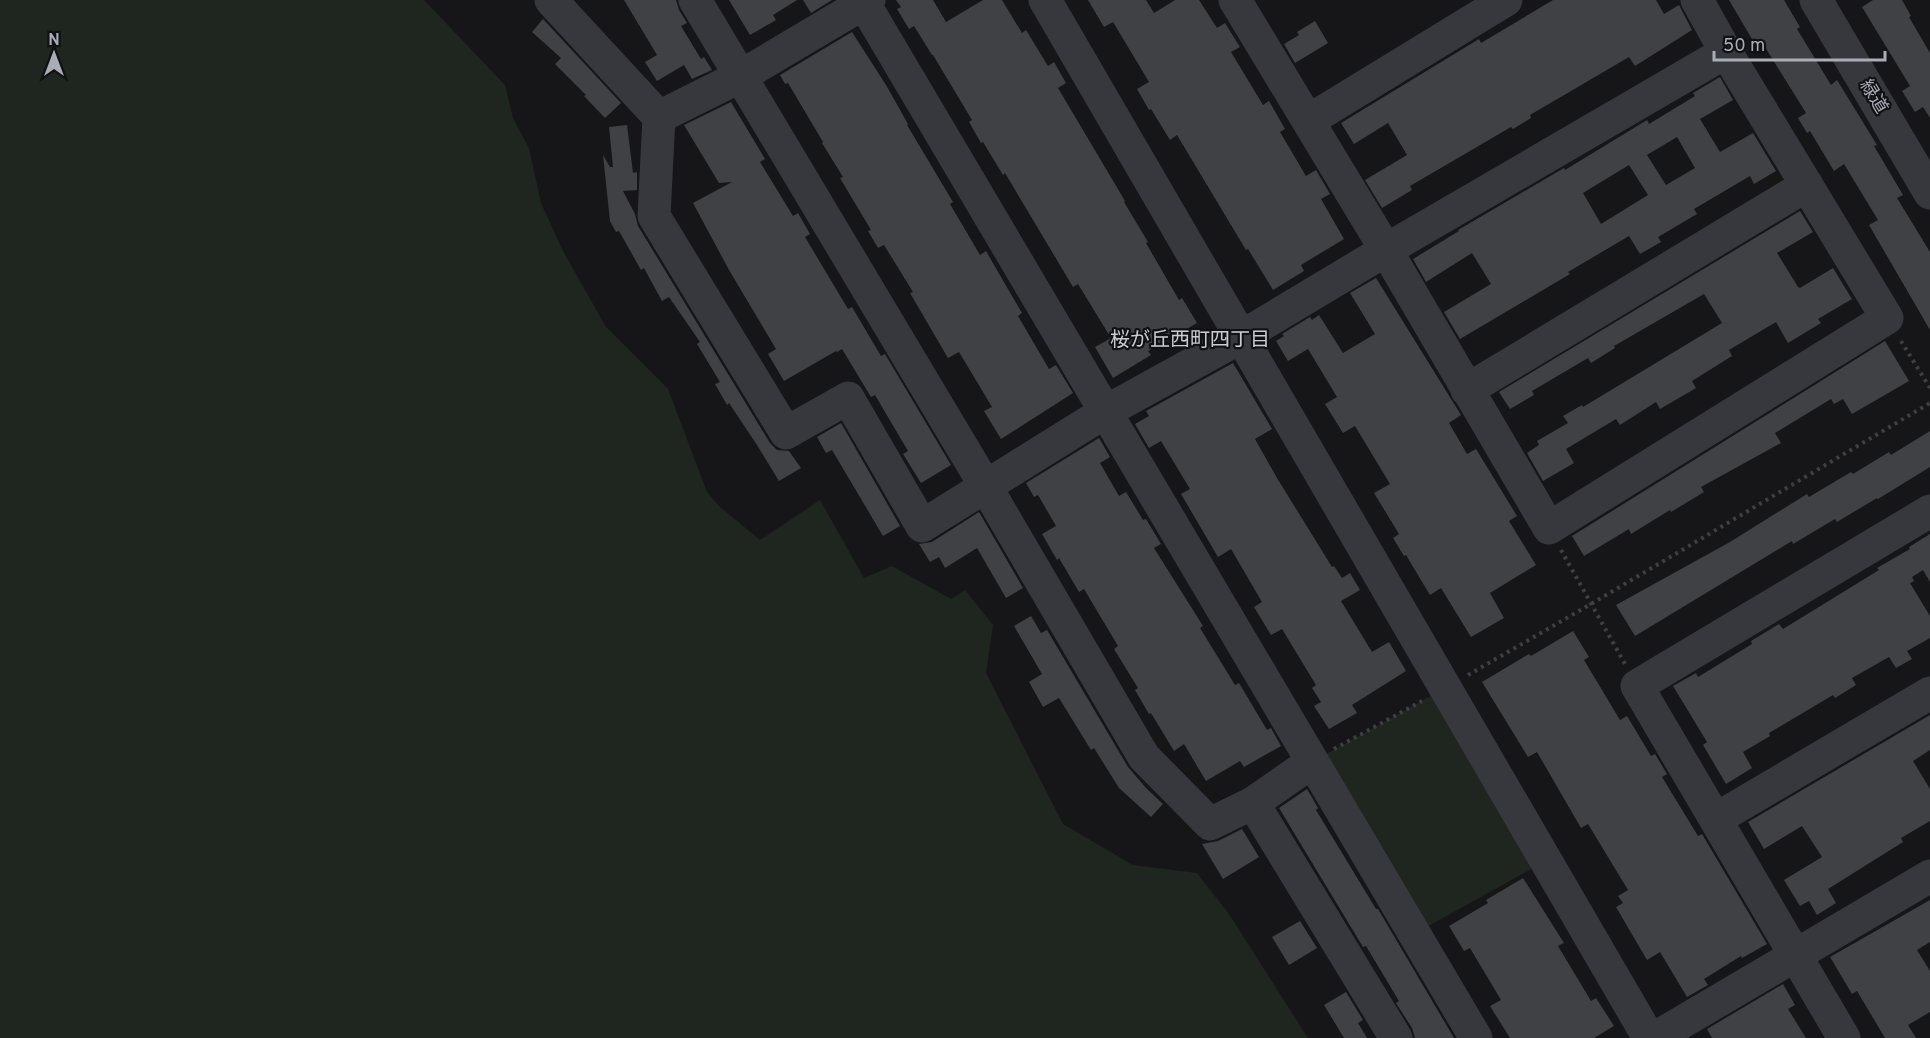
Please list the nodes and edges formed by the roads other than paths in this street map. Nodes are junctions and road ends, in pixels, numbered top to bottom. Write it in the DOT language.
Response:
graph roads {
  1 [pos="551,0"];
  2 [pos="695,0"];
  3 [pos="1045,0"];
  4 [pos="1235,0"];
  5 [pos="1506,0"];
  6 [pos="1697,0"];
  7 [pos="1816,0"];
  8 [pos="865,1"];
  9 [pos="1726,52"];
  10 [pos="741,76"];
  11 [pos="659,117"];
  12 [pos="1308,122"];
  13 [pos="1807,185"];
  14 [pos="1930,194"];
  15 [pos="1386,250"];
  16 [pos="1241,337"];
  17 [pos="1467,390"];
  18 [pos="1105,412"];
  19 [pos="986,486"];
  20 [pos="1930,511"];
  21 [pos="1930,693"];
  22 [pos="1312,762"];
  23 [pos="1253,803"];
  24 [pos="1716,819"];
  25 [pos="1930,876"];
  26 [pos="1796,955"];
  27 [pos="1396,1038"];
  28 [pos="1476,1038"];
  29 [pos="1649,1038"];
  30 [pos="1655,1038"];
  31 [pos="1844,1038"];
  1 -- 11 [label="street"];
  2 -- 10 [label="street"];
  3 -- 16 [label="street"];
  4 -- 12 [label="street"];
  5 -- 12 [label="street"];
  6 -- 9 [label="street"];
  7 -- 14 [label="street, 緑道"];
  8 -- 10 [label="street"];
  8 -- 18 [label="street"];
  9 -- 13 [label="street"];
  9 -- 15 [label="street"];
  10 -- 11 [label="street"];
  10 -- 19 [label="street"];
  11 -- 19 [label="street"];
  12 -- 15 [label="street"];
  13 -- 17 [label="street"];
  13 -- 17 [label="street"];
  15 -- 16 [label="street"];
  15 -- 17 [label="street"];
  16 -- 18 [label="street"];
  16 -- 29 [label="street"];
  18 -- 19 [label="street"];
  18 -- 22 [label="street"];
  19 -- 23 [label="street"];
  20 -- 24 [label="street"];
  21 -- 24 [label="street"];
  22 -- 23 [label="street"];
  22 -- 28 [label="street"];
  23 -- 27 [label="street"];
  24 -- 26 [label="street"];
  25 -- 26 [label="street"];
  26 -- 30 [label="street"];
  26 -- 31 [label="street"];
}
